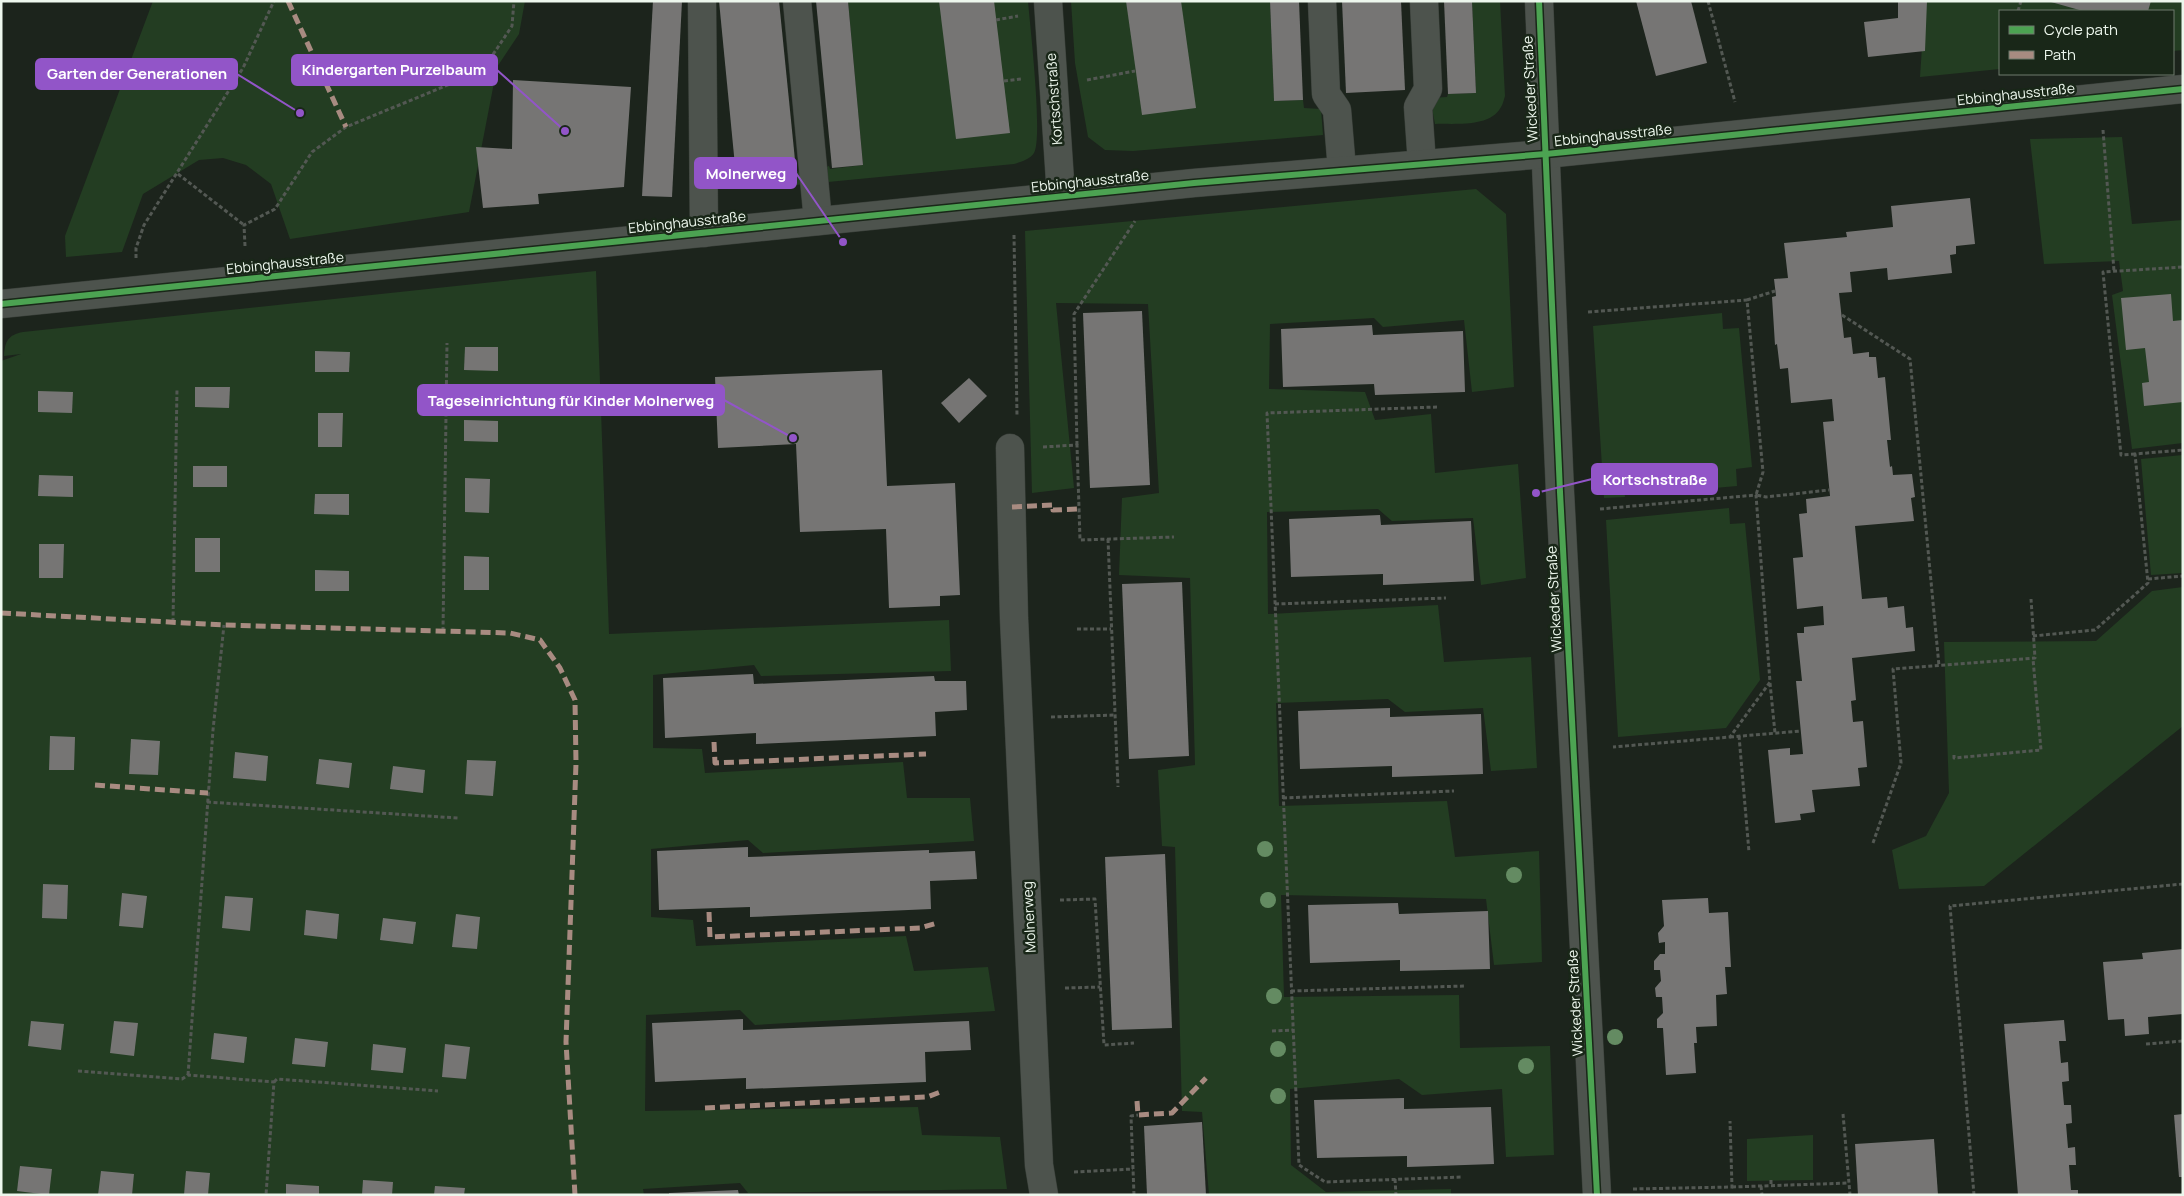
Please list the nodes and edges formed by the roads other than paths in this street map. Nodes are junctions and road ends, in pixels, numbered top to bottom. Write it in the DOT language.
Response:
graph roads {
  1 [pos="702,1"];
  2 [pos="797,1"];
  3 [pos="1048,1"];
  4 [pos="1322,1"];
  5 [pos="1424,1"];
  6 [pos="1539,1"];
  7 [pos="2183,90"];
  8 [pos="1546,154"];
  9 [pos="1422,164"];
  10 [pos="1342,170"];
  11 [pos="1061,196"];
  12 [pos="818,221"];
  13 [pos="704,233"];
  14 [pos="1,304"];
  15 [pos="1010,448"];
  16 [pos="1044,1195"];
  17 [pos="1597,1195"];
  1 -- 13 [label="street"];
  2 -- 12 [label="street"];
  3 -- 11 [label="street, Kortschstraße"];
  4 -- 10 [label="street"];
  5 -- 9 [label="street"];
  6 -- 8 [label="street, Wickeder Straße"];
  7 -- 8 [label="street, Ebbinghausstraße"];
  8 -- 9 [label="street, Ebbinghausstraße"];
  8 -- 17 [label="street, Wickeder Straße"];
  9 -- 10 [label="street, Ebbinghausstraße"];
  10 -- 11 [label="street, Ebbinghausstraße"];
  11 -- 12 [label="street, Ebbinghausstraße"];
  12 -- 13 [label="street, Ebbinghausstraße"];
  13 -- 14 [label="street, Ebbinghausstraße"];
  15 -- 16 [label="street, Molnerweg"];
}
